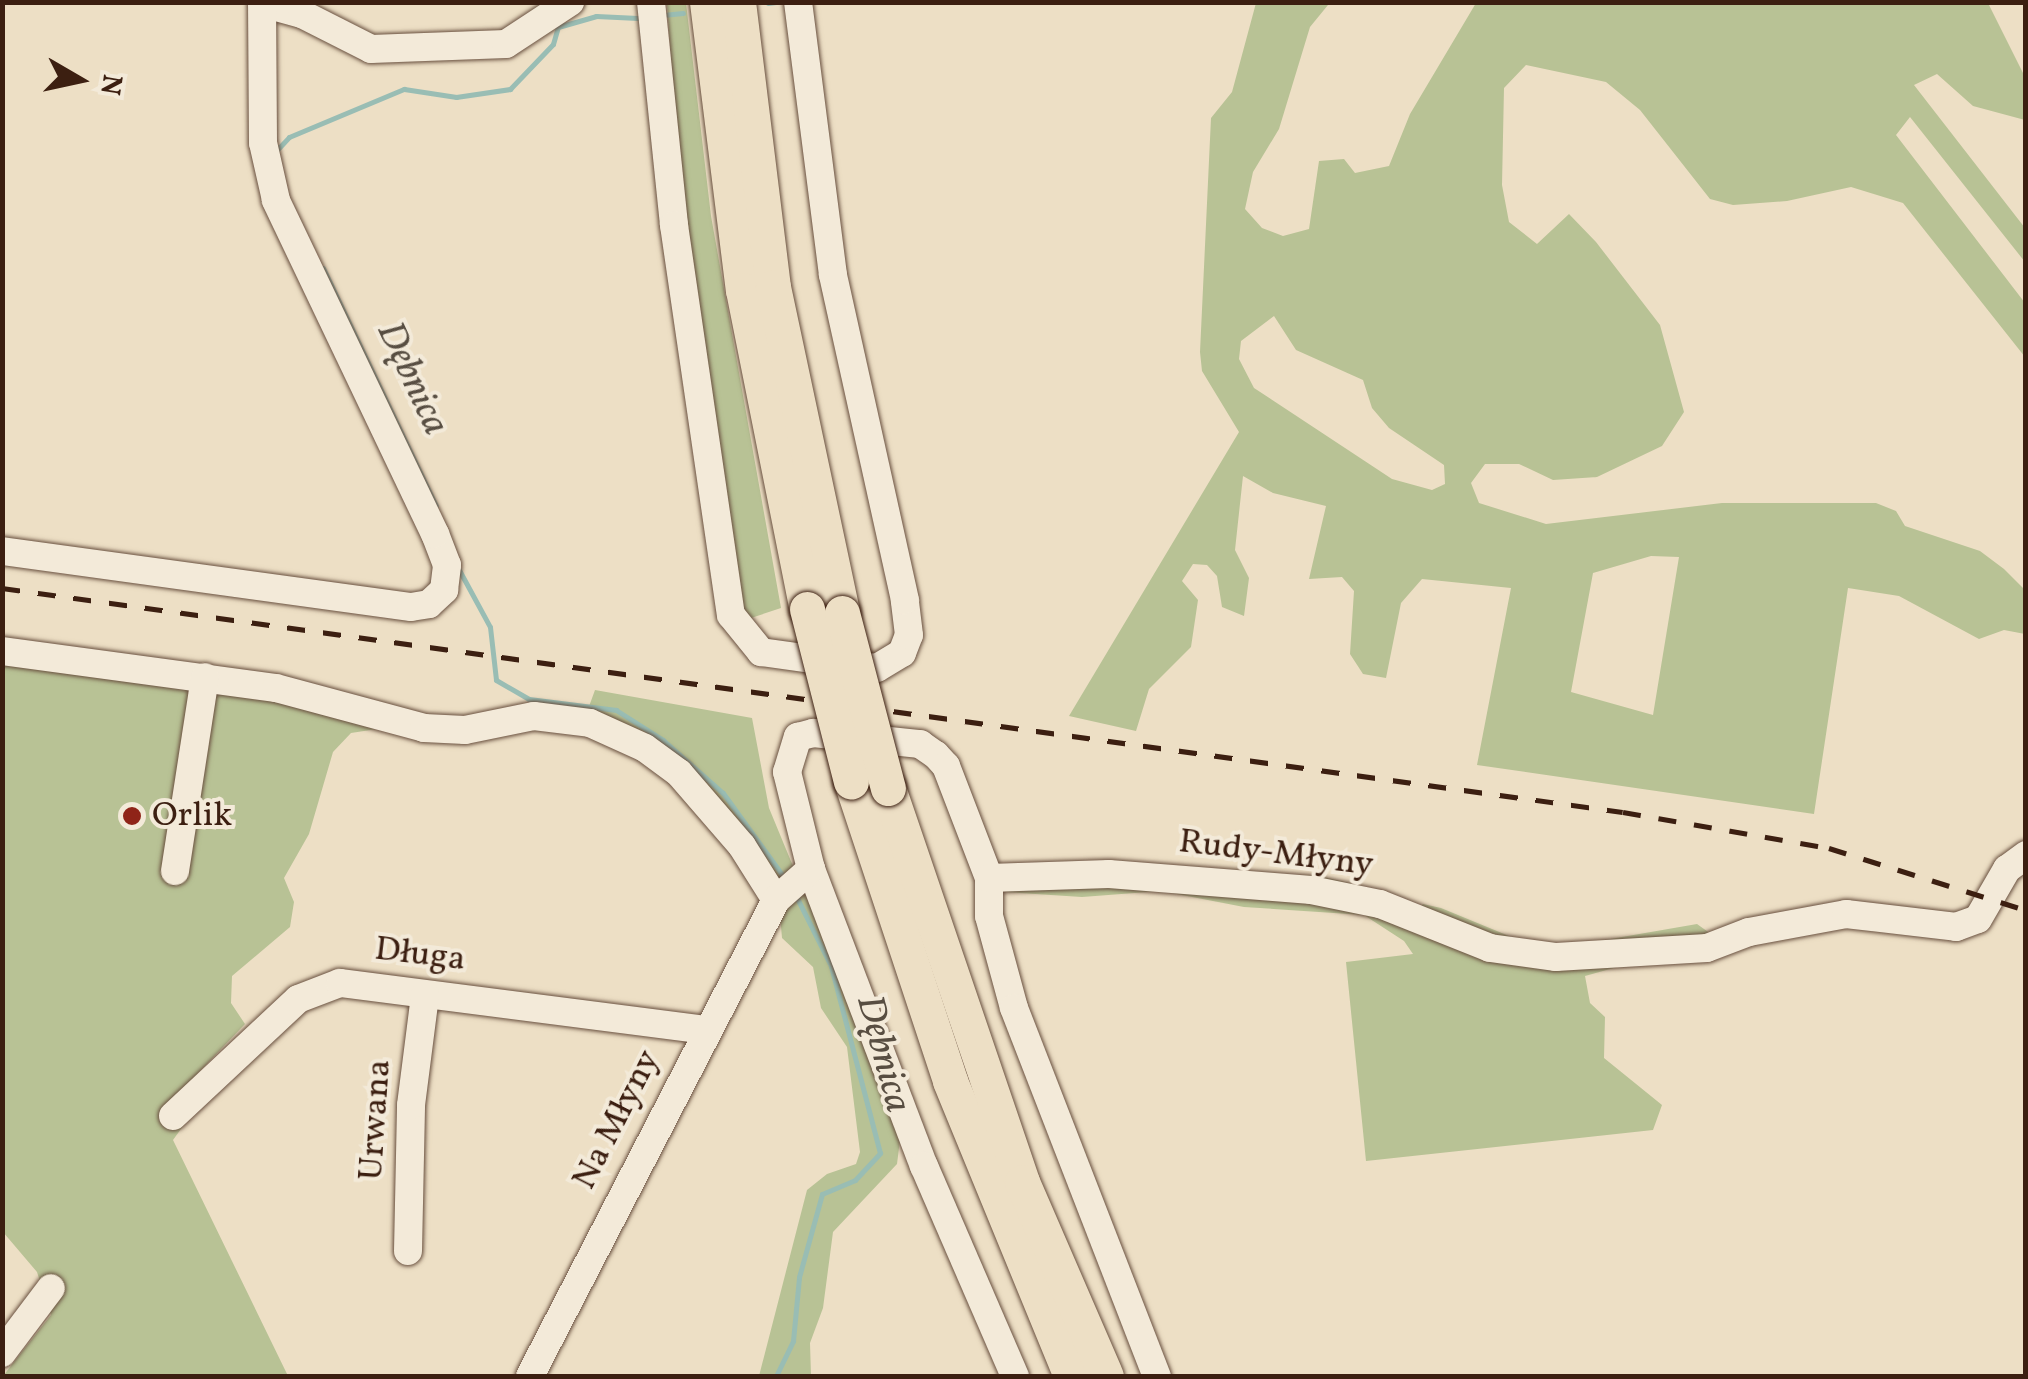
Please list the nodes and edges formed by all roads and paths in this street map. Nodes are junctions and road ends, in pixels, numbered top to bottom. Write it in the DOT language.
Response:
graph roads {
  1 [pos="570,2"];
  2 [pos="650,2"];
  3 [pos="707,2"];
  4 [pos="738,2"];
  5 [pos="798,2"];
  6 [pos="262,3"];
  7 [pos="2,551"];
  8 [pos="824,611"];
  9 [pos="2,651"];
  10 [pos="204,677"];
  11 [pos="2026,855"];
  12 [pos="811,869"];
  13 [pos="174,870"];
  14 [pos="988,878"];
  15 [pos="776,900"];
  16 [pos="425,995"];
  17 [pos="705,1030"];
  18 [pos="173,1116"];
  19 [pos="408,1251"];
  20 [pos="51,1288"];
  21 [pos="2,1353"];
  22 [pos="530,1376"];
  23 [pos="1015,1376"];
  24 [pos="1071,1376"];
  25 [pos="1106,1376"];
  26 [pos="1157,1376"];
  1 -- 6 [label="street"];
  2 -- 5 [label="street"];
  3 -- 8 [label="main road"];
  4 -- 8 [label="main road"];
  6 -- 7 [label="street"];
  8 -- 24 [label="main road, bridge"];
  8 -- 25 [label="main road, bridge"];
  9 -- 10 [label="street"];
  10 -- 13 [label="street"];
  10 -- 15 [label="street"];
  11 -- 14 [label="street, Rudy-Młyny"];
  12 -- 14 [label="street"];
  12 -- 15 [label="street"];
  12 -- 23 [label="street"];
  14 -- 26 [label="street"];
  15 -- 17 [label="street, Na Młyny"];
  16 -- 17 [label="street, Długa"];
  16 -- 18 [label="street, Długa"];
  16 -- 19 [label="street, Urwana"];
  17 -- 22 [label="street, Na Młyny"];
  20 -- 21 [label="street"];
}
